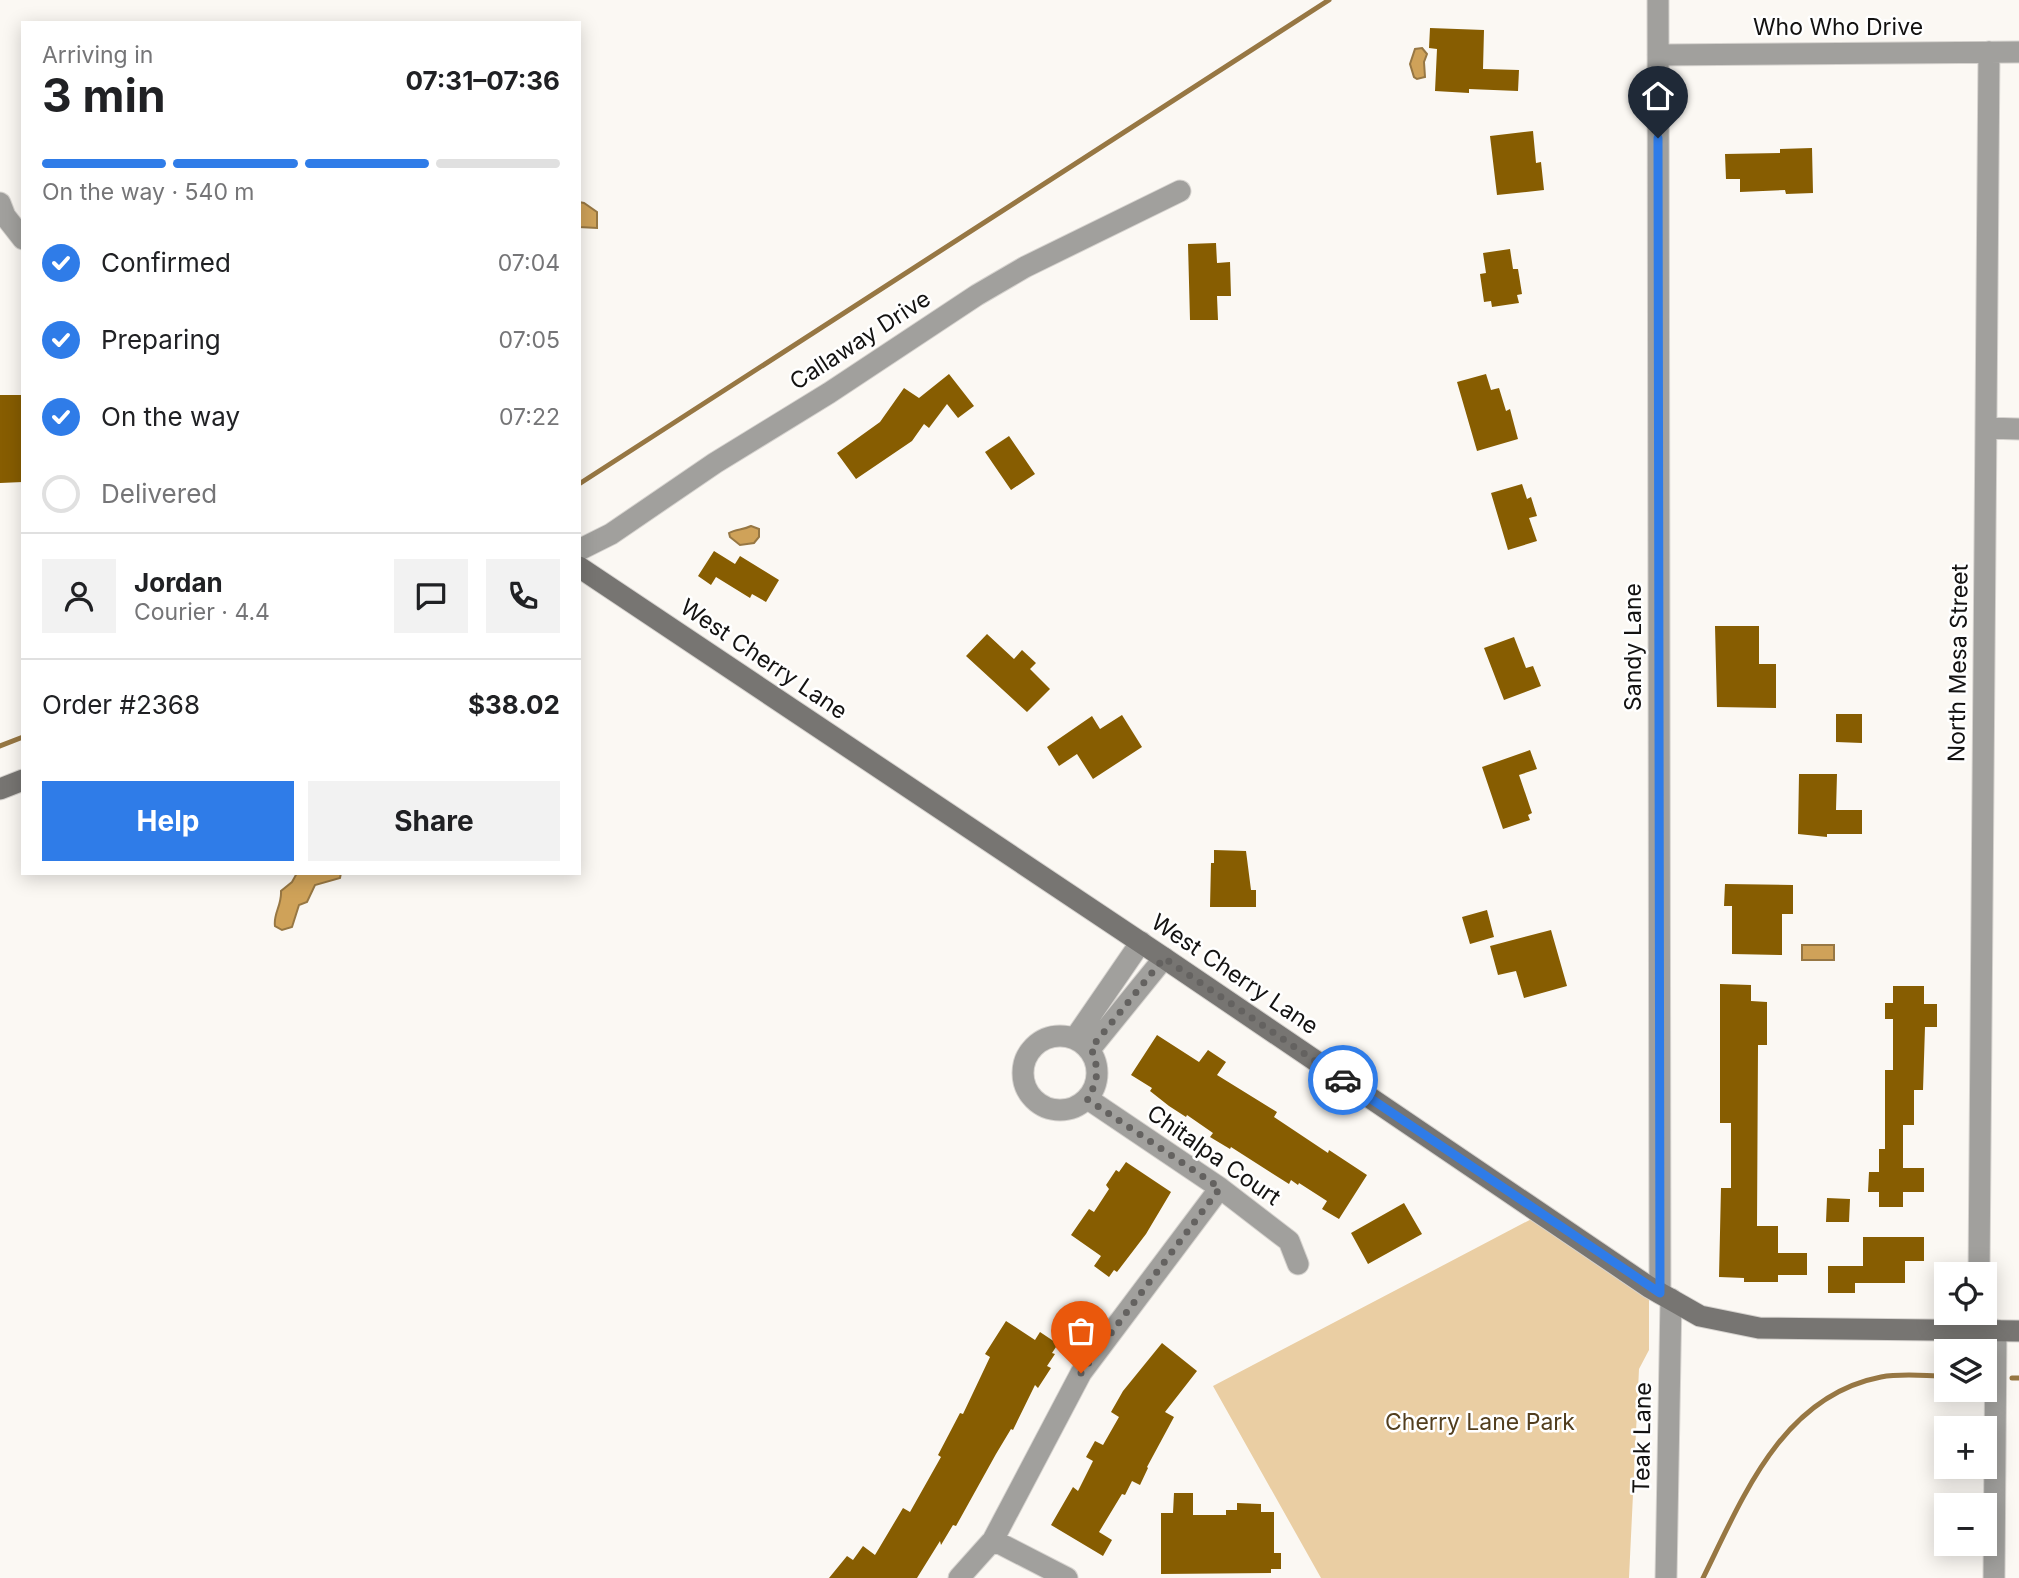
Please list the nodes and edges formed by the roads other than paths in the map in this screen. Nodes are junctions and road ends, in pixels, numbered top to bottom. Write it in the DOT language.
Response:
graph roads {
  1 [pos="1658,0"];
  2 [pos="1989,52"];
  3 [pos="2019,52"];
  4 [pos="1658,55"];
  5 [pos="1180,191"];
  6 [pos="0,203"];
  7 [pos="21,236"];
  8 [pos="1987,428"];
  9 [pos="2019,429"];
  10 [pos="581,549"];
  11 [pos="581,568"];
  12 [pos="21,781"];
  13 [pos="0,789"];
  14 [pos="1141,942"];
  15 [pos="1164,958"];
  16 [pos="1083,1043"];
  17 [pos="1087,1099"];
  18 [pos="1220,1188"];
  19 [pos="1979,1262"];
  20 [pos="1298,1264"];
  21 [pos="1665,1296"];
  22 [pos="1984,1325"];
  23 [pos="2019,1331"];
  24 [pos="993,1540"];
  25 [pos="958,1578"];
  26 [pos="1068,1578"];
  27 [pos="1666,1578"];
  28 [pos="1994,1578"];
  1 -- 4 [label="street, Sandy Lane"];
  2 -- 3 [label="street, Who Who Drive"];
  2 -- 4 [label="street, Who Who Drive"];
  2 -- 8 [label="street, North Mesa Street"];
  4 -- 21 [label="street, Sandy Lane"];
  5 -- 10 [label="street, Callaway Drive"];
  6 -- 7 [label="street"];
  8 -- 9 [label="street"];
  8 -- 19 [label="street, North Mesa Street"];
  11 -- 14 [label="street, West Cherry Lane"];
  12 -- 13 [label="street"];
  14 -- 15 [label="street, West Cherry Lane"];
  14 -- 16 [label="street"];
  15 -- 16 [label="street"];
  15 -- 21 [label="street, West Cherry Lane"];
  16 -- 17 [label="street"];
  16 -- 17 [label="street"];
  17 -- 18 [label="street, Chitalpa Court"];
  18 -- 20 [label="street, Chitalpa Court"];
  18 -- 24 [label="street"];
  21 -- 22 [label="street, West Cherry Lane"];
  21 -- 27 [label="street, Teak Lane"];
  22 -- 23 [label="street, West Cherry Lane"];
  22 -- 28 [label="street"];
  24 -- 25 [label="street"];
  24 -- 26 [label="street"];
}
